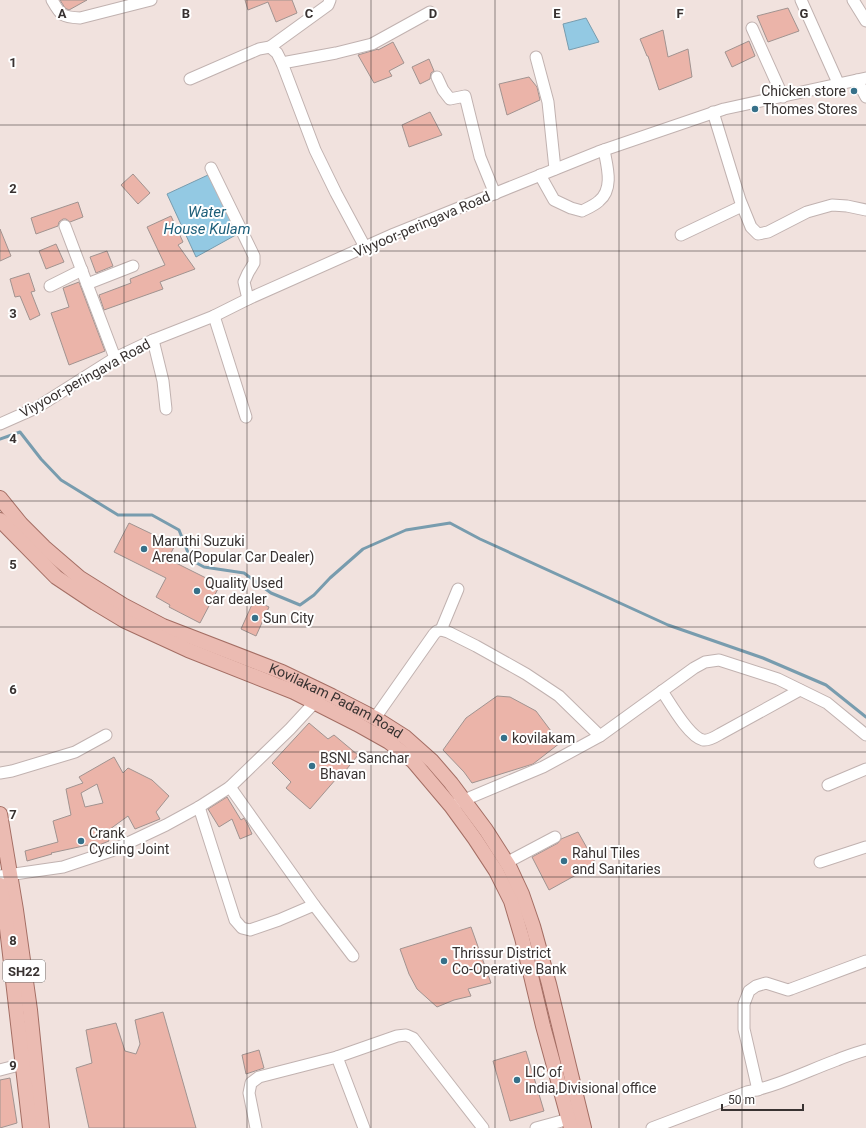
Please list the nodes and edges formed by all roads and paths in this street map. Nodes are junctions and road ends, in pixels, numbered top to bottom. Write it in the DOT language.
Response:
graph roads {
  1 [pos="52,0"];
  2 [pos="151,0"];
  3 [pos="330,0"];
  4 [pos="801,0"];
  5 [pos="853,0"];
  6 [pos="430,12"];
  7 [pos="866,21"];
  8 [pos="752,28"];
  9 [pos="270,47"];
  10 [pos="536,57"];
  11 [pos="282,63"];
  12 [pos="437,78"];
  13 [pos="190,79"];
  14 [pos="862,79"];
  15 [pos="839,85"];
  16 [pos="783,97"];
  17 [pos="866,97"];
  18 [pos="713,112"];
  19 [pos="604,150"];
  20 [pos="211,168"];
  21 [pos="555,169"];
  22 [pos="540,175"];
  23 [pos="494,194"];
  24 [pos="742,206"];
  25 [pos="866,210"];
  26 [pos="65,226"];
  27 [pos="680,235"];
  28 [pos="365,247"];
  29 [pos="133,266"];
  30 [pos="82,270"];
  31 [pos="87,284"];
  32 [pos="50,286"];
  33 [pos="248,299"];
  34 [pos="214,316"];
  35 [pos="153,340"];
  36 [pos="116,358"];
  37 [pos="166,409"];
  38 [pos="246,417"];
  39 [pos="0,424"];
  40 [pos="0,498"];
  41 [pos="0,520"];
  42 [pos="458,589"];
  43 [pos="441,630"];
  44 [pos="800,690"];
  45 [pos="662,691"];
  46 [pos="317,696"];
  47 [pos="375,718"];
  48 [pos="106,735"];
  49 [pos="866,735"];
  50 [pos="600,736"];
  51 [pos="866,769"];
  52 [pos="0,773"];
  53 [pos="828,785"];
  54 [pos="230,787"];
  55 [pos="457,803"];
  56 [pos="199,807"];
  57 [pos="0,814"];
  58 [pos="555,837"];
  59 [pos="866,847"];
  60 [pos="820,862"];
  61 [pos="506,863"];
  62 [pos="5,875"];
  63 [pos="0,885"];
  64 [pos="314,905"];
  65 [pos="2,912"];
  66 [pos="353,956"];
  67 [pos="866,961"];
  68 [pos="866,1050"];
  69 [pos="337,1057"];
  70 [pos="23,1064"];
  71 [pos="0,1070"];
  72 [pos="758,1090"];
  73 [pos="570,1123"];
  74 [pos="30,1128"];
  75 [pos="42,1128"];
  76 [pos="256,1128"];
  77 [pos="364,1128"];
  78 [pos="483,1128"];
  79 [pos="536,1128"];
  80 [pos="584,1128"];
  81 [pos="652,1128"];
  1 -- 2 [label="street"];
  3 -- 9 [label="street"];
  4 -- 15 [label="street"];
  5 -- 7 [label="street"];
  6 -- 11 [label="street"];
  8 -- 16 [label="street"];
  9 -- 11 [label="street"];
  9 -- 13 [label="street"];
  10 -- 21 [label="street"];
  11 -- 28 [label="street"];
  12 -- 23 [label="street"];
  14 -- 15 [label="street, Viyyoor-peringava Road"];
  14 -- 17 [label="street"];
  15 -- 16 [label="street, Viyyoor-peringava Road"];
  16 -- 18 [label="street, Viyyoor-peringava Road"];
  18 -- 19 [label="street, Viyyoor-peringava Road"];
  18 -- 24 [label="street"];
  19 -- 21 [label="street, Viyyoor-peringava Road"];
  19 -- 22 [label="street"];
  20 -- 33 [label="street"];
  21 -- 22 [label="street, Viyyoor-peringava Road"];
  22 -- 23 [label="street, Viyyoor-peringava Road"];
  23 -- 28 [label="street, Viyyoor-peringava Road"];
  24 -- 25 [label="street"];
  24 -- 27 [label="street"];
  26 -- 30 [label="street"];
  28 -- 33 [label="street, Viyyoor-peringava Road"];
  29 -- 31 [label="street"];
  30 -- 31 [label="street"];
  30 -- 32 [label="street"];
  31 -- 36 [label="street"];
  33 -- 34 [label="street, Viyyoor-peringava Road"];
  34 -- 35 [label="street, Viyyoor-peringava Road"];
  34 -- 38 [label="street"];
  35 -- 36 [label="street, Viyyoor-peringava Road"];
  35 -- 37 [label="street"];
  36 -- 39 [label="street, Viyyoor-peringava Road"];
  40 -- 46 [label="main road, Kovilakam Padam Road"];
  41 -- 46 [label="main road, Kovilakam Padam Road"];
  42 -- 43 [label="street"];
  43 -- 47 [label="street"];
  43 -- 50 [label="street"];
  44 -- 45 [label="street"];
  44 -- 45 [label="street"];
  44 -- 49 [label="street"];
  45 -- 50 [label="street"];
  46 -- 47 [label="main road, Kovilakam Padam Road"];
  46 -- 54 [label="street"];
  46 -- 55 [label="main road, Kovilakam Padam Road"];
  47 -- 55 [label="main road, Kovilakam Padam Road"];
  48 -- 52 [label="street"];
  50 -- 55 [label="street"];
  51 -- 53 [label="street"];
  54 -- 56 [label="street"];
  54 -- 64 [label="street"];
  55 -- 61 [label="main road, Kovilakam Padam Road"];
  55 -- 73 [label="main road, Kovilakam Padam Road"];
  56 -- 62 [label="street"];
  56 -- 64 [label="street"];
  57 -- 62 [label="main road, SH22"];
  58 -- 61 [label="street"];
  59 -- 60 [label="street"];
  61 -- 80 [label="main road, Kovilakam Padam Road"];
  62 -- 75 [label="main road, SH22"];
  63 -- 65 [label="main road, SH22"];
  64 -- 66 [label="street"];
  65 -- 70 [label="main road, SH22"];
  67 -- 72 [label="street"];
  68 -- 72 [label="street"];
  69 -- 76 [label="street"];
  69 -- 77 [label="street"];
  69 -- 78 [label="street"];
  70 -- 71 [label="street"];
  70 -- 74 [label="main road, SH22"];
  72 -- 81 [label="street"];
  73 -- 79 [label="street"];
}
